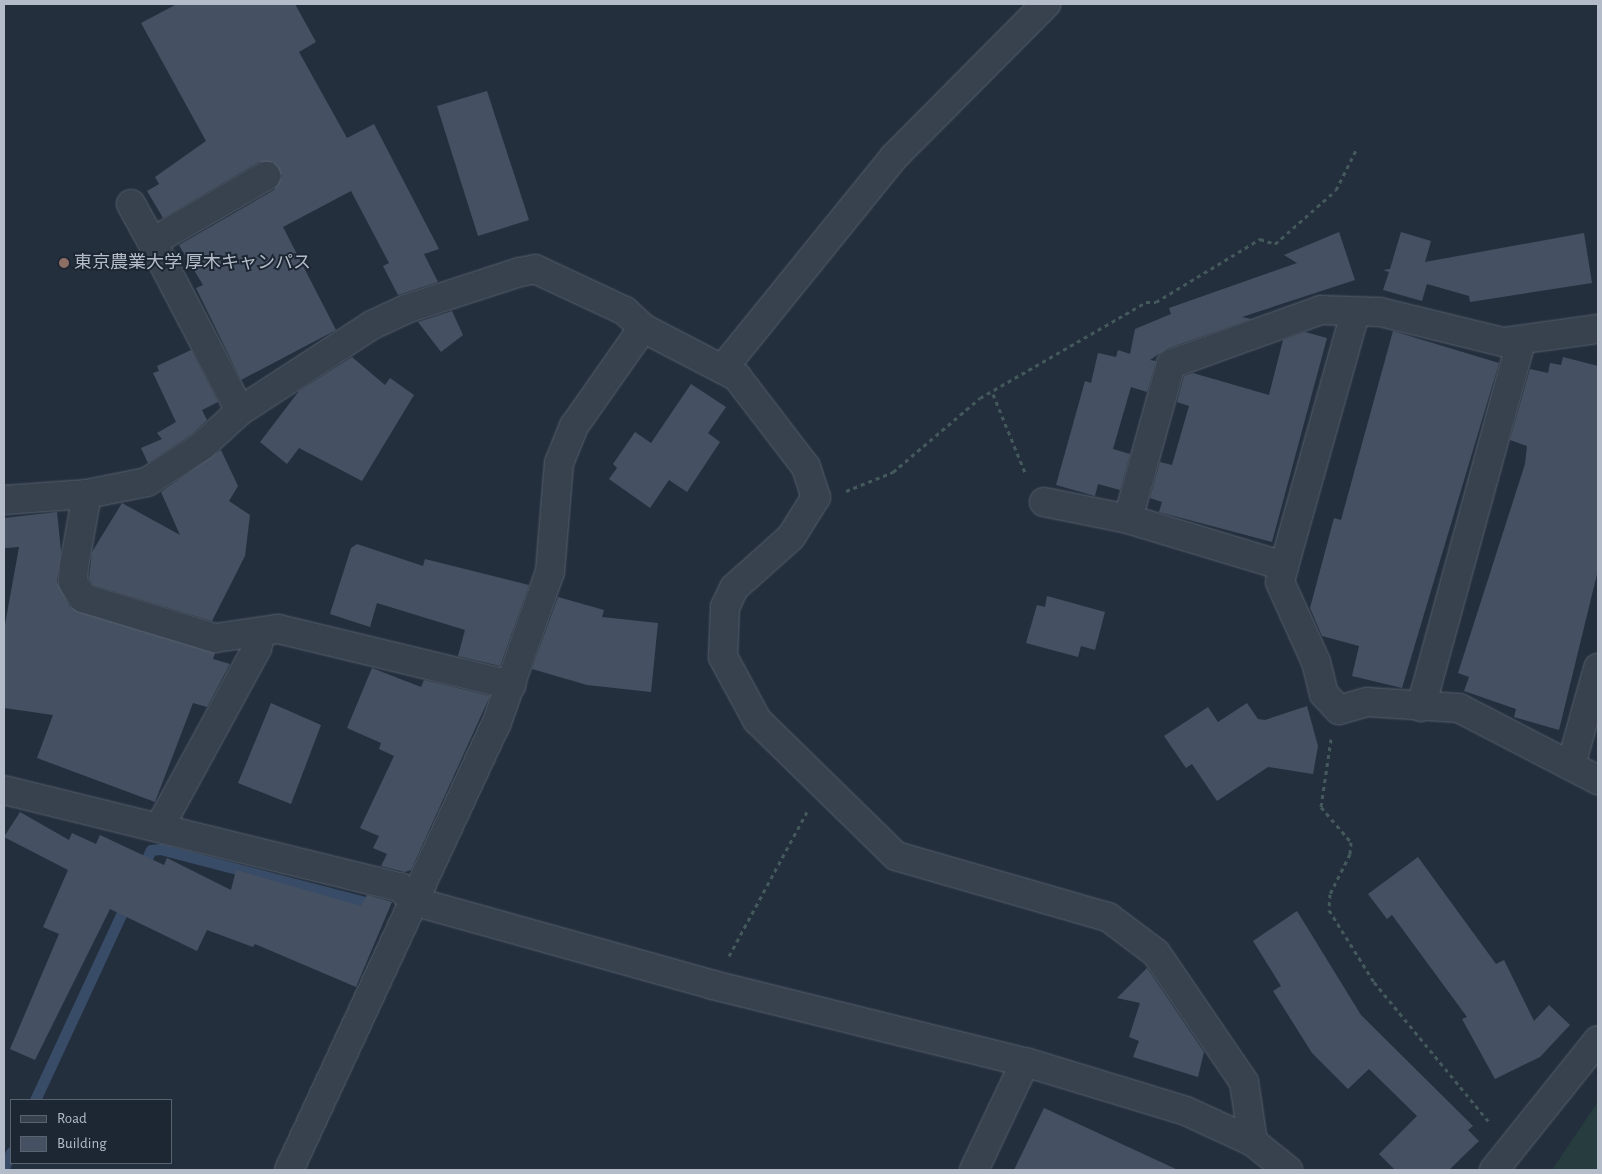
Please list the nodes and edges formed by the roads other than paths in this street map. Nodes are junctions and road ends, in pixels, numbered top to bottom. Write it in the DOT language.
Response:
graph roads {
  1 [pos="1046,4"];
  2 [pos="266,176"];
  3 [pos="131,204"];
  4 [pos="152,242"];
  5 [pos="1355,313"];
  6 [pos="643,328"];
  7 [pos="1598,329"];
  8 [pos="1520,342"];
  9 [pos="724,367"];
  10 [pos="240,411"];
  11 [pos="88,494"];
  12 [pos="4,500"];
  13 [pos="1044,502"];
  14 [pos="1128,519"];
  15 [pos="1284,566"];
  16 [pos="261,632"];
  17 [pos="1598,668"];
  18 [pos="511,685"];
  19 [pos="1421,707"];
  20 [pos="1571,765"];
  21 [pos="1598,780"];
  22 [pos="4,790"];
  23 [pos="159,828"];
  24 [pos="413,901"];
  25 [pos="1598,1040"];
  26 [pos="1025,1062"];
  27 [pos="1253,1142"];
  28 [pos="289,1170"];
  29 [pos="974,1170"];
  30 [pos="1288,1170"];
  31 [pos="1494,1170"];
  1 -- 9 [label="street"];
  2 -- 4 [label="street"];
  3 -- 4 [label="street"];
  4 -- 10 [label="street"];
  5 -- 8 [label="street"];
  5 -- 14 [label="street"];
  5 -- 15 [label="street"];
  6 -- 9 [label="street"];
  6 -- 10 [label="street"];
  6 -- 18 [label="street"];
  7 -- 8 [label="street"];
  8 -- 19 [label="street"];
  9 -- 27 [label="street"];
  10 -- 11 [label="street"];
  11 -- 12 [label="street"];
  11 -- 16 [label="street"];
  13 -- 14 [label="street"];
  14 -- 15 [label="street"];
  15 -- 19 [label="street"];
  16 -- 18 [label="street"];
  16 -- 23 [label="street"];
  17 -- 20 [label="street"];
  18 -- 24 [label="street"];
  19 -- 20 [label="street"];
  20 -- 21 [label="street"];
  22 -- 23 [label="street"];
  23 -- 24 [label="street"];
  24 -- 26 [label="street"];
  24 -- 28 [label="street"];
  25 -- 31 [label="street"];
  26 -- 27 [label="street"];
  26 -- 29 [label="street"];
  27 -- 30 [label="street"];
}
